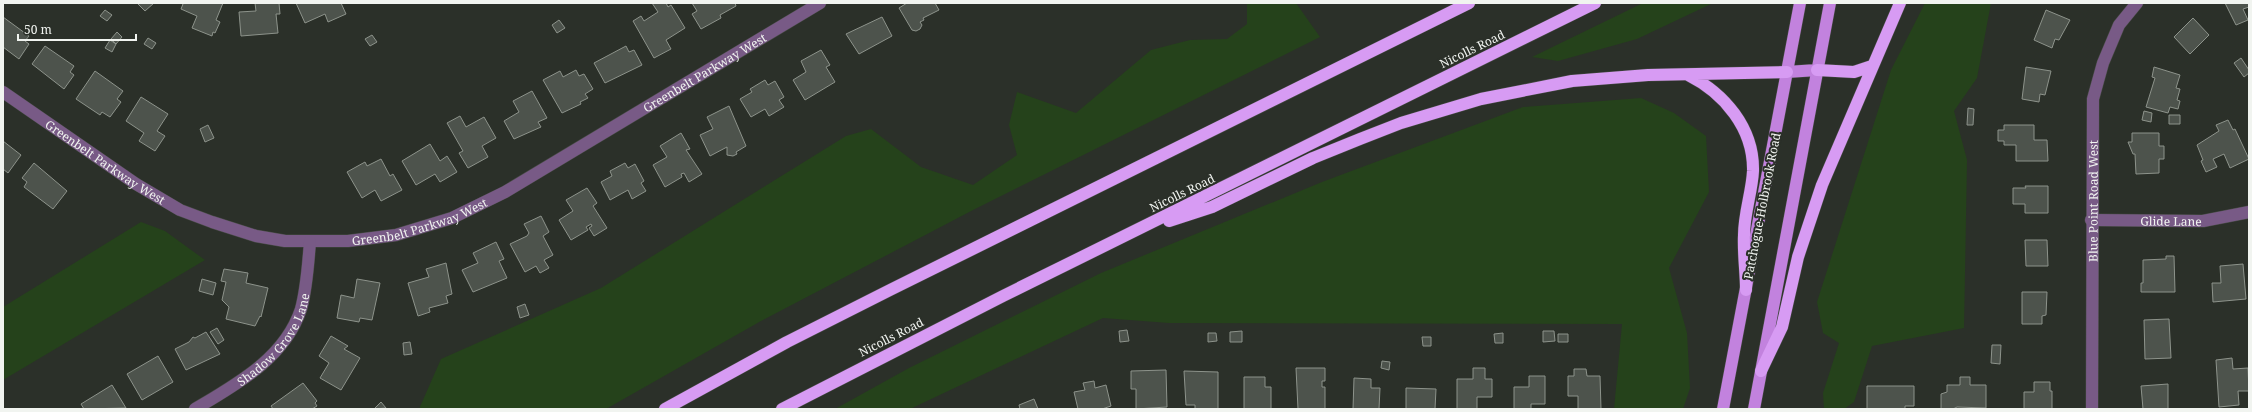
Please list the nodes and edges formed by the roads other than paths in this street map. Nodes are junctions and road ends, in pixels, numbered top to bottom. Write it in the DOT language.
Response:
graph roads {
  1 [pos="820,3"];
  2 [pos="1458,3"];
  3 [pos="1469,3"];
  4 [pos="1595,3"];
  5 [pos="1800,3"];
  6 [pos="1830,3"];
  7 [pos="1900,3"];
  8 [pos="2137,3"];
  9 [pos="1432,21"];
  10 [pos="1872,66"];
  11 [pos="1817,70"];
  12 [pos="1787,72"];
  13 [pos="1686,75"];
  14 [pos="3,92"];
  15 [pos="2249,212"];
  16 [pos="2091,220"];
  17 [pos="1126,236"];
  18 [pos="310,242"];
  19 [pos="1746,290"];
  20 [pos="1761,371"];
  21 [pos="195,409"];
  22 [pos="665,409"];
  23 [pos="782,409"];
  24 [pos="1723,409"];
  25 [pos="1754,409"];
  26 [pos="2092,409"];
  1 -- 18 [label="street, Greenbelt Parkway West"];
  2 -- 9 [label="highway"];
  3 -- 9 [label="highway"];
  4 -- 17 [label="highway, Nicolls Road"];
  5 -- 12 [label="main road, Patchogue-Holbrook Road"];
  6 -- 11 [label="main road"];
  7 -- 10 [label="highway"];
  8 -- 16 [label="street, Blue Point Road West"];
  9 -- 22 [label="highway"];
  10 -- 11 [label="highway"];
  10 -- 20 [label="highway"];
  11 -- 12 [label="main road"];
  11 -- 20 [label="main road"];
  12 -- 13 [label="highway"];
  12 -- 19 [label="main road, Patchogue-Holbrook Road"];
  13 -- 17 [label="highway"];
  13 -- 19 [label="highway"];
  14 -- 18 [label="street, Greenbelt Parkway West"];
  15 -- 16 [label="street, Glide Lane"];
  16 -- 26 [label="street, Blue Point Road West"];
  17 -- 23 [label="highway, Nicolls Road"];
  18 -- 21 [label="street, Shadow Grove Lane"];
  19 -- 24 [label="main road, Patchogue-Holbrook Road"];
  20 -- 25 [label="main road"];
}
